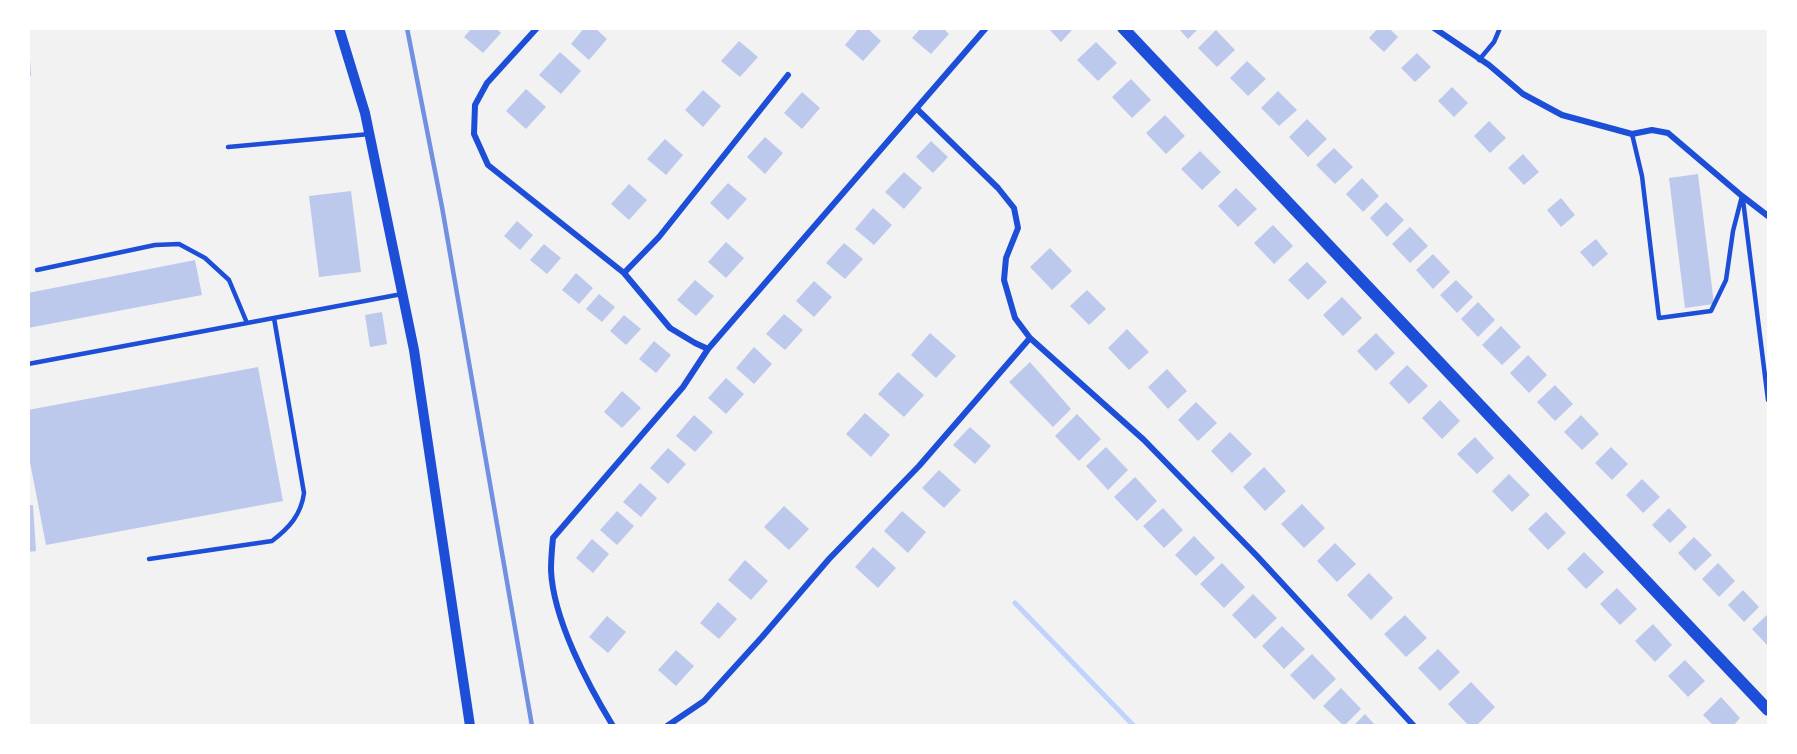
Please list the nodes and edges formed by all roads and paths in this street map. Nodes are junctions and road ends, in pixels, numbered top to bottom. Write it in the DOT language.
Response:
graph roads {
  1 [pos="339,28"];
  2 [pos="537,28"];
  3 [pos="986,28"];
  4 [pos="1123,28"];
  5 [pos="1434,28"];
  6 [pos="1500,28"];
  7 [pos="1479,60"];
  8 [pos="788,75"];
  9 [pos="917,109"];
  10 [pos="370,134"];
  11 [pos="1632,134"];
  12 [pos="228,147"];
  13 [pos="1742,196"];
  14 [pos="1768,216"];
  15 [pos="36,270"];
  16 [pos="624,273"];
  17 [pos="402,294"];
  18 [pos="274,318"];
  19 [pos="247,323"];
  20 [pos="1030,338"];
  21 [pos="708,349"];
  22 [pos="28,364"];
  23 [pos="1768,400"];
  24 [pos="149,559"];
  25 [pos="1768,710"];
  26 [pos="470,726"];
  27 [pos="613,726"];
  28 [pos="667,726"];
  29 [pos="1414,726"];
  1 -- 10 [label="street"];
  2 -- 16 [label="street"];
  3 -- 9 [label="street"];
  4 -- 25 [label="main road"];
  5 -- 7 [label="street"];
  6 -- 7 [label="lane"];
  7 -- 11 [label="street"];
  8 -- 16 [label="street"];
  9 -- 20 [label="street"];
  9 -- 21 [label="street"];
  10 -- 12 [label="lane"];
  10 -- 17 [label="street"];
  11 -- 13 [label="street"];
  11 -- 13 [label="lane"];
  13 -- 14 [label="street"];
  13 -- 23 [label="lane"];
  15 -- 19 [label="lane"];
  16 -- 21 [label="street"];
  17 -- 18 [label="lane"];
  17 -- 26 [label="street"];
  18 -- 19 [label="lane"];
  18 -- 24 [label="lane"];
  19 -- 22 [label="lane"];
  20 -- 28 [label="street"];
  20 -- 29 [label="street"];
  21 -- 27 [label="street"];
}
